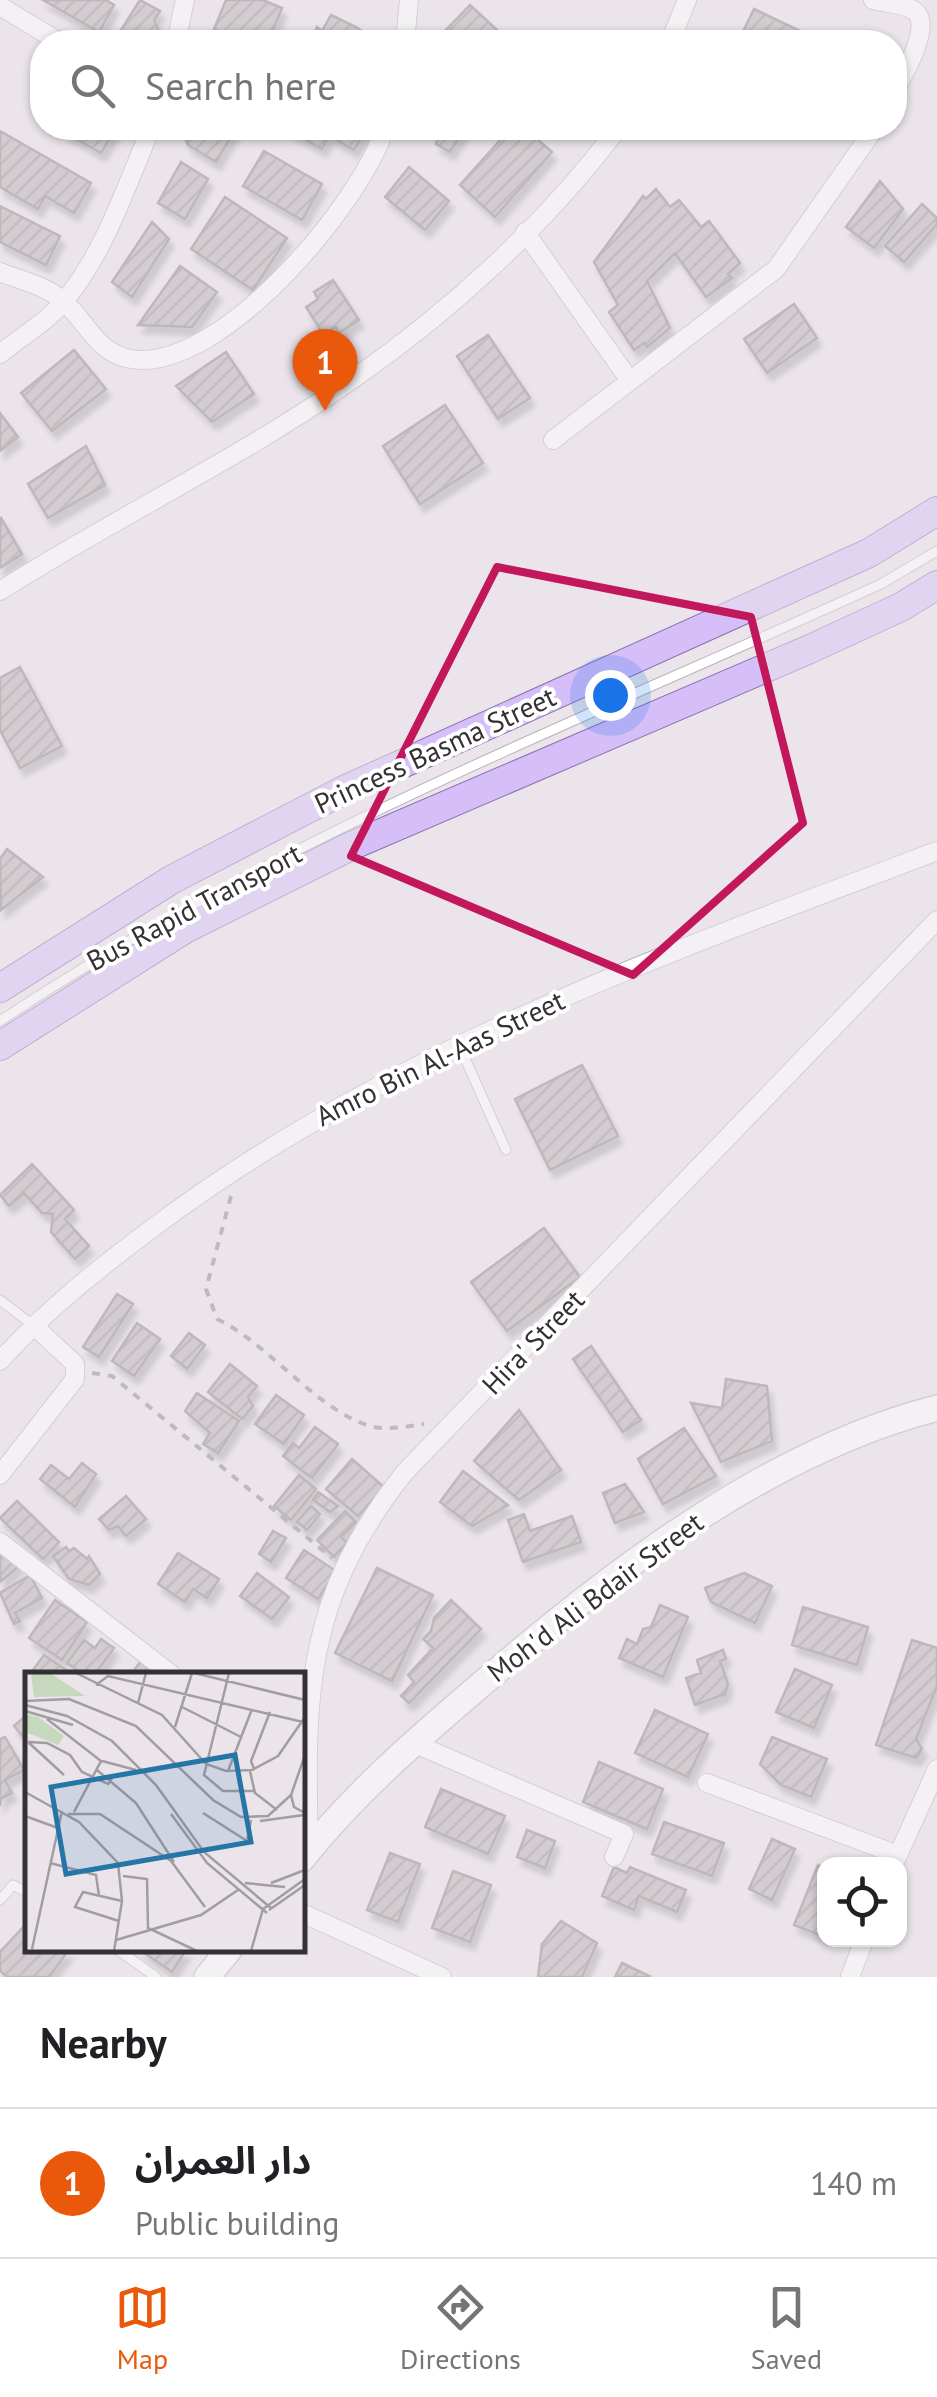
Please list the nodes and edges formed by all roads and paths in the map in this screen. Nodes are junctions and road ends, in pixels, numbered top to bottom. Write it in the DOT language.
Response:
graph roads {
  1 [pos="184,0"];
  2 [pos="409,0"];
  3 [pos="687,0"];
  4 [pos="873,0"];
  5 [pos="0,6"];
  6 [pos="39,30"];
  7 [pos="178,30"];
  8 [pos="406,30"];
  9 [pos="675,30"];
  10 [pos="907,64"];
  11 [pos="146,140"];
  12 [pos="380,140"];
  13 [pos="609,140"];
  14 [pos="867,140"];
  15 [pos="525,232"];
  16 [pos="0,272"];
  17 [pos="64,302"];
  18 [pos="0,354"];
  19 [pos="628,378"];
  20 [pos="553,440"];
  21 [pos="937,511"];
  22 [pos="937,551"];
  23 [pos="937,584"];
  24 [pos="0,591"];
  25 [pos="937,850"];
  26 [pos="937,920"];
  27 [pos="0,988"];
  28 [pos="0,1021"];
  29 [pos="459,1045"];
  30 [pos="0,1046"];
  31 [pos="506,1150"];
  32 [pos="241,1163"];
  33 [pos="0,1300"];
  34 [pos="32,1325"];
  35 [pos="0,1361"];
  36 [pos="112,1376"];
  37 [pos="937,1408"];
  38 [pos="451,1426"];
  39 [pos="0,1475"];
  40 [pos="0,1542"];
  41 [pos="343,1567"];
  42 [pos="168,1672"];
  43 [pos="412,1743"];
  44 [pos="305,1767"];
  45 [pos="937,1769"];
  46 [pos="707,1783"];
  47 [pos="305,1816"];
  48 [pos="306,1854"];
  49 [pos="614,1857"];
  50 [pos="889,1857"];
  51 [pos="897,1857"];
  52 [pos="25,1891"];
  53 [pos="0,1900"];
  54 [pos="305,1915"];
  55 [pos="861,1947"];
  56 [pos="121,1952"];
  57 [pos="227,1952"];
  58 [pos="156,1977"];
  59 [pos="207,1977"];
  60 [pos="442,1977"];
  61 [pos="850,1977"];
  1 -- 7 [label="street"];
  2 -- 8 [label="street"];
  3 -- 9 [label="street"];
  4 -- 10 [label="street"];
  5 -- 6 [label="street"];
  11 -- 17 [label="street"];
  12 -- 17 [label="street"];
  13 -- 15 [label="street"];
  14 -- 19 [label="street"];
  15 -- 19 [label="street"];
  15 -- 24 [label="street"];
  16 -- 17 [label="street"];
  17 -- 18 [label="street"];
  19 -- 20 [label="street"];
  21 -- 27 [label="main road, Princess Basma Street"];
  22 -- 28 [label="lane, Bus Rapid Transport"];
  23 -- 30 [label="main road, Princess Basma Street"];
  25 -- 29 [label="street, Amro Bin Al-Aas Street"];
  26 -- 38 [label="street, Hira' Street"];
  29 -- 31 [label="lane"];
  29 -- 32 [label="street, Amro Bin Al-Aas Street"];
  32 -- 34 [label="street, Amro Bin Al-Aas Street"];
  32 -- 38 [label="path"];
  33 -- 34 [label="lane"];
  34 -- 35 [label="street, Amro Bin Al-Aas Street"];
  34 -- 39 [label="street"];
  36 -- 41 [label="path"];
  37 -- 43 [label="street, Moh'd Ali Bdair Street"];
  38 -- 41 [label="street, Hira' Street"];
  40 -- 42 [label="street"];
  41 -- 44 [label="street, Hira' Street"];
  43 -- 48 [label="street, Moh'd Ali Bdair Street"];
  43 -- 49 [label="street"];
  45 -- 51 [label="street"];
  46 -- 50 [label="street"];
  47 -- 48 [label="street, Hira' Street"];
  52 -- 53 [label="lane"];
  54 -- 60 [label="street"];
  55 -- 61 [label="street"];
  56 -- 58 [label="lane"];
  57 -- 59 [label="street"];
}
